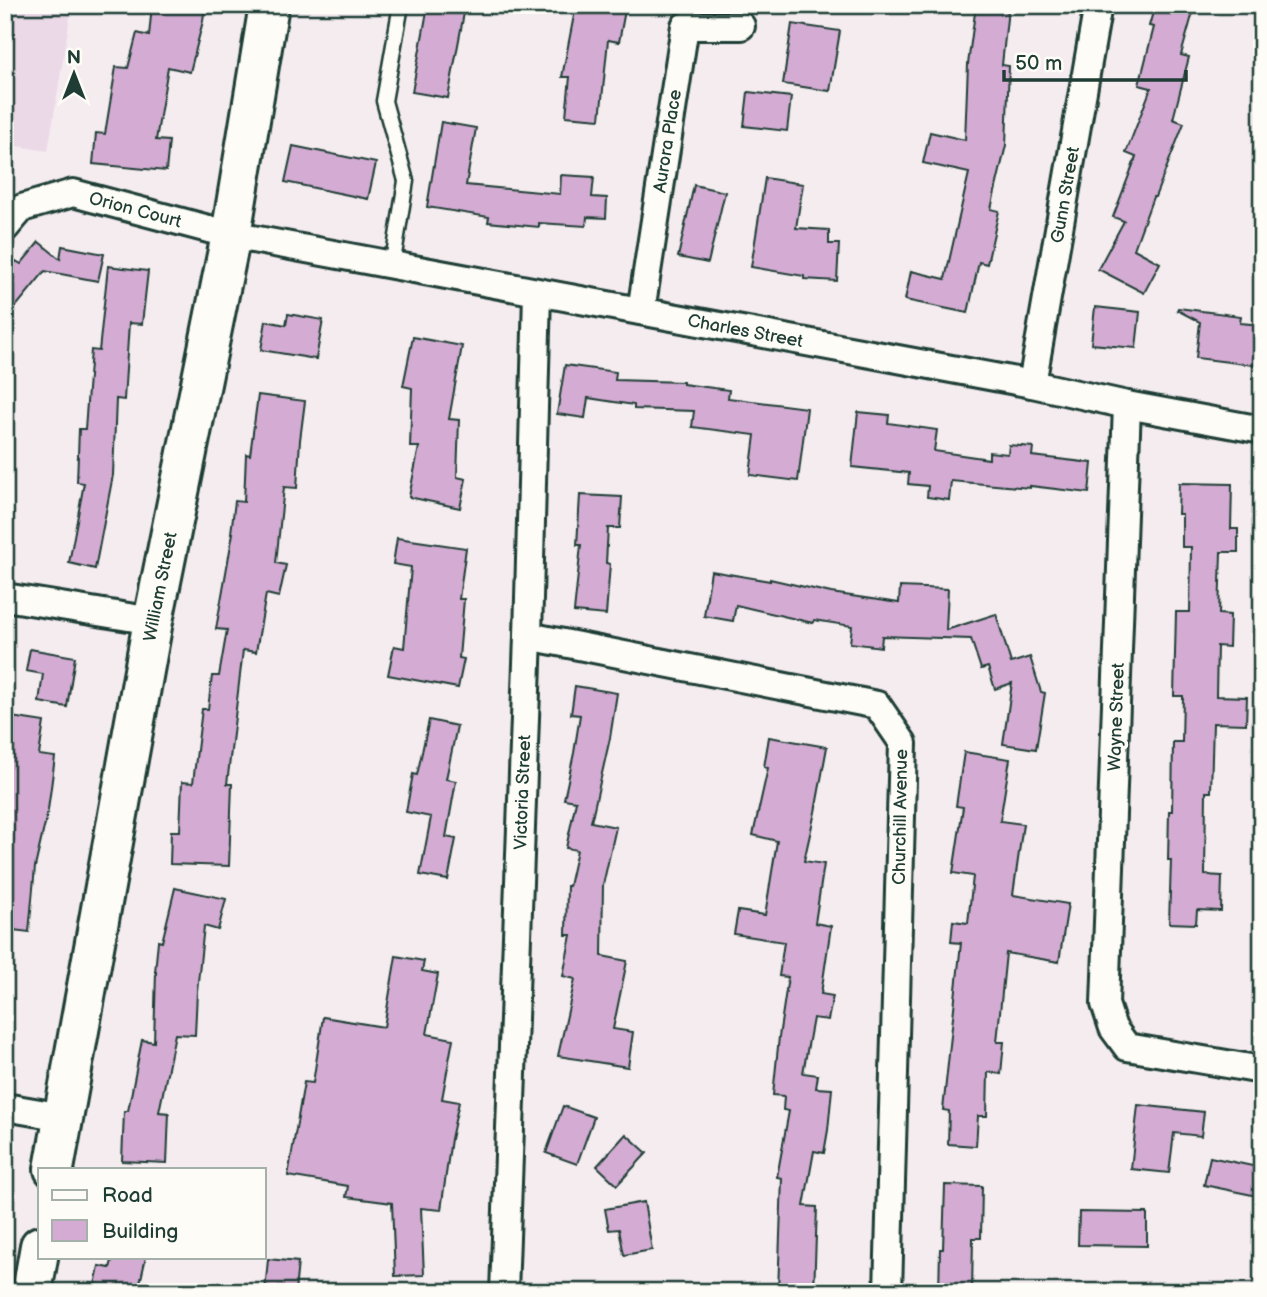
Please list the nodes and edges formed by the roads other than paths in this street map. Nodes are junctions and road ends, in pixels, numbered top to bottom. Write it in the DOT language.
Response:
graph roads {
  1 [pos="270,5"];
  2 [pos="401,5"];
  3 [pos="1098,5"];
  4 [pos="741,26"];
  5 [pos="5,228"];
  6 [pos="231,235"];
  7 [pos="392,267"];
  8 [pos="537,292"];
  9 [pos="641,311"];
  10 [pos="1032,384"];
  11 [pos="1127,405"];
  12 [pos="1262,430"];
  13 [pos="5,597"];
  14 [pos="153,621"];
  15 [pos="528,636"];
  16 [pos="1262,1070"];
  17 [pos="5,1107"];
  18 [pos="64,1117"];
  19 [pos="54,1168"];
  20 [pos="38,1258"];
  21 [pos="32,1292"];
  22 [pos="504,1292"];
  23 [pos="888,1292"];
  1 -- 6 [label="main road, William Street"];
  2 -- 7 [label="lane"];
  3 -- 10 [label="street, Gunn Street"];
  4 -- 9 [label="street, Aurora Place"];
  5 -- 6 [label="street, Orion Court"];
  6 -- 7 [label="street, Charles Street"];
  6 -- 14 [label="main road, William Street"];
  7 -- 8 [label="street, Charles Street"];
  8 -- 9 [label="street, Charles Street"];
  8 -- 15 [label="street, Victoria Street"];
  9 -- 10 [label="street, Charles Street"];
  10 -- 11 [label="street, Charles Street"];
  11 -- 12 [label="street, Charles Street"];
  11 -- 16 [label="street, Wayne Street"];
  13 -- 14 [label="street"];
  14 -- 18 [label="main road, William Street"];
  15 -- 22 [label="street, Victoria Street"];
  15 -- 23 [label="street, Churchill Avenue"];
  17 -- 18 [label="street"];
  18 -- 19 [label="main road, William Street"];
  20 -- 21 [label="main road"];
}
